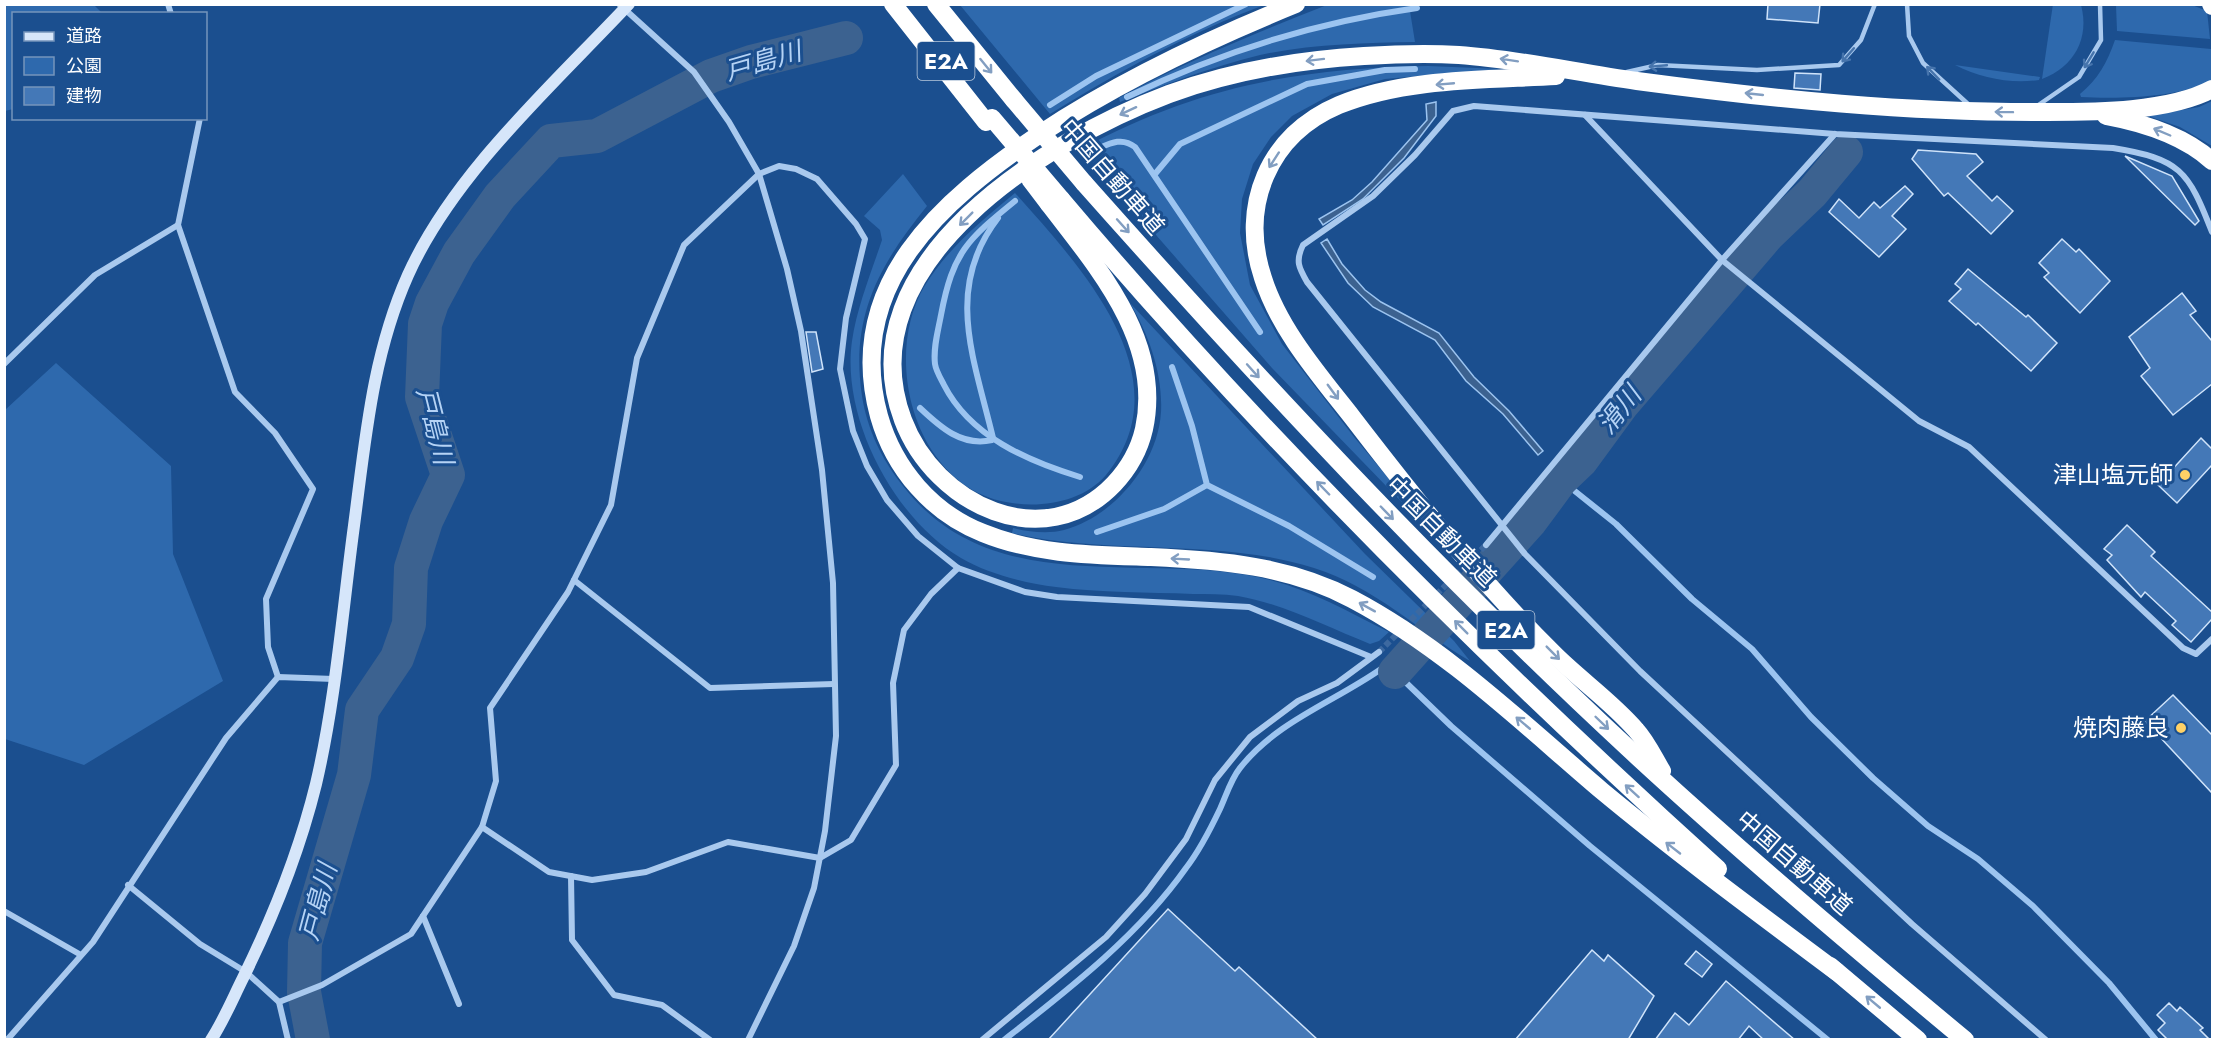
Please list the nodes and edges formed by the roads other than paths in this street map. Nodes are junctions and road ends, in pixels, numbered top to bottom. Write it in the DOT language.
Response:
graph roads {
  1 [pos="893,4"];
  2 [pos="900,4"];
  3 [pos="936,4"];
  4 [pos="1296,4"];
  5 [pos="1875,4"];
  6 [pos="1907,4"];
  7 [pos="2100,4"];
  8 [pos="624,6"];
  9 [pos="1588,74"];
  10 [pos="1610,76"];
  11 [pos="2212,89"];
  12 [pos="1977,111"];
  13 [pos="2030,112"];
  14 [pos="2083,112"];
  15 [pos="1585,114"];
  16 [pos="200,120"];
  17 [pos="989,120"];
  18 [pos="1835,134"];
  19 [pos="2212,161"];
  20 [pos="759,174"];
  21 [pos="1055,201"];
  22 [pos="178,225"];
  23 [pos="2212,232"];
  24 [pos="1722,260"];
  25 [pos="4,364"];
  26 [pos="1500,524"];
  27 [pos="1486,545"];
  28 [pos="958,567"];
  29 [pos="574,580"];
  30 [pos="2212,639"];
  31 [pos="1379,652"];
  32 [pos="1371,657"];
  33 [pos="278,677"];
  34 [pos="334,679"];
  35 [pos="834,684"];
  36 [pos="1673,788"];
  37 [pos="482,827"];
  38 [pos="820,858"];
  39 [pos="571,876"];
  40 [pos="128,885"];
  41 [pos="4,911"];
  42 [pos="423,916"];
  43 [pos="81,955"];
  44 [pos="246,972"];
  45 [pos="1837,972"];
  46 [pos="279,1002"];
  47 [pos="459,1004"];
  48 [pos="7,1040"];
  49 [pos="212,1040"];
  50 [pos="288,1040"];
  51 [pos="710,1040"];
  52 [pos="748,1040"];
  53 [pos="982,1040"];
  54 [pos="1918,1040"];
  55 [pos="1965,1040"];
  56 [pos="2046,1040"];
  1 -- 17 [label="highway"];
  2 -- 17 [label="highway, E2A"];
  3 -- 36 [label="highway, 中国自動車道 / E2A, one-way, bridge"];
  45 -- 4 [label="highway, one-way"];
  5 -- 10 [label="lane, one-way"];
  12 -- 6 [label="lane, one-way"];
  7 -- 13 [label="lane, one-way"];
  8 -- 20 [label="street"];
  8 -- 34 [label="street"];
  9 -- 10 [label="highway"];
  9 -- 21 [label="highway, one-way"];
  9 -- 36 [label="highway, one-way"];
  12 -- 10 [label="highway, one-way"];
  11 -- 14 [label="highway"];
  13 -- 12 [label="highway, one-way"];
  13 -- 14 [label="highway"];
  19 -- 14 [label="highway, one-way"];
  15 -- 18 [label="street"];
  15 -- 24 [label="street"];
  15 -- 26 [label="street"];
  16 -- 22 [label="street"];
  17 -- 21 [label="highway, E2A, bridge"];
  18 -- 23 [label="street"];
  18 -- 24 [label="street"];
  20 -- 28 [label="street"];
  20 -- 29 [label="street"];
  20 -- 35 [label="street"];
  45 -- 21 [label="highway, E2A, one-way"];
  22 -- 25 [label="street"];
  22 -- 33 [label="street"];
  24 -- 26 [label="street"];
  24 -- 30 [label="street"];
  26 -- 27 [label="street"];
  26 -- 56 [label="street"];
  28 -- 32 [label="street"];
  28 -- 38 [label="street"];
  29 -- 35 [label="street"];
  29 -- 37 [label="street"];
  31 -- 32 [label="street"];
  32 -- 53 [label="street"];
  33 -- 34 [label="street"];
  33 -- 40 [label="street"];
  34 -- 44 [label="street"];
  35 -- 38 [label="street"];
  36 -- 55 [label="highway, 中国自動車道 / E2A"];
  37 -- 39 [label="street"];
  37 -- 42 [label="street"];
  38 -- 39 [label="street"];
  38 -- 52 [label="street"];
  39 -- 51 [label="street"];
  40 -- 43 [label="street"];
  40 -- 44 [label="street"];
  41 -- 43 [label="street"];
  42 -- 46 [label="street"];
  42 -- 47 [label="street"];
  43 -- 48 [label="street"];
  44 -- 46 [label="street"];
  44 -- 49 [label="street"];
  54 -- 45 [label="highway, E2A, one-way"];
  46 -- 50 [label="street"];
}
